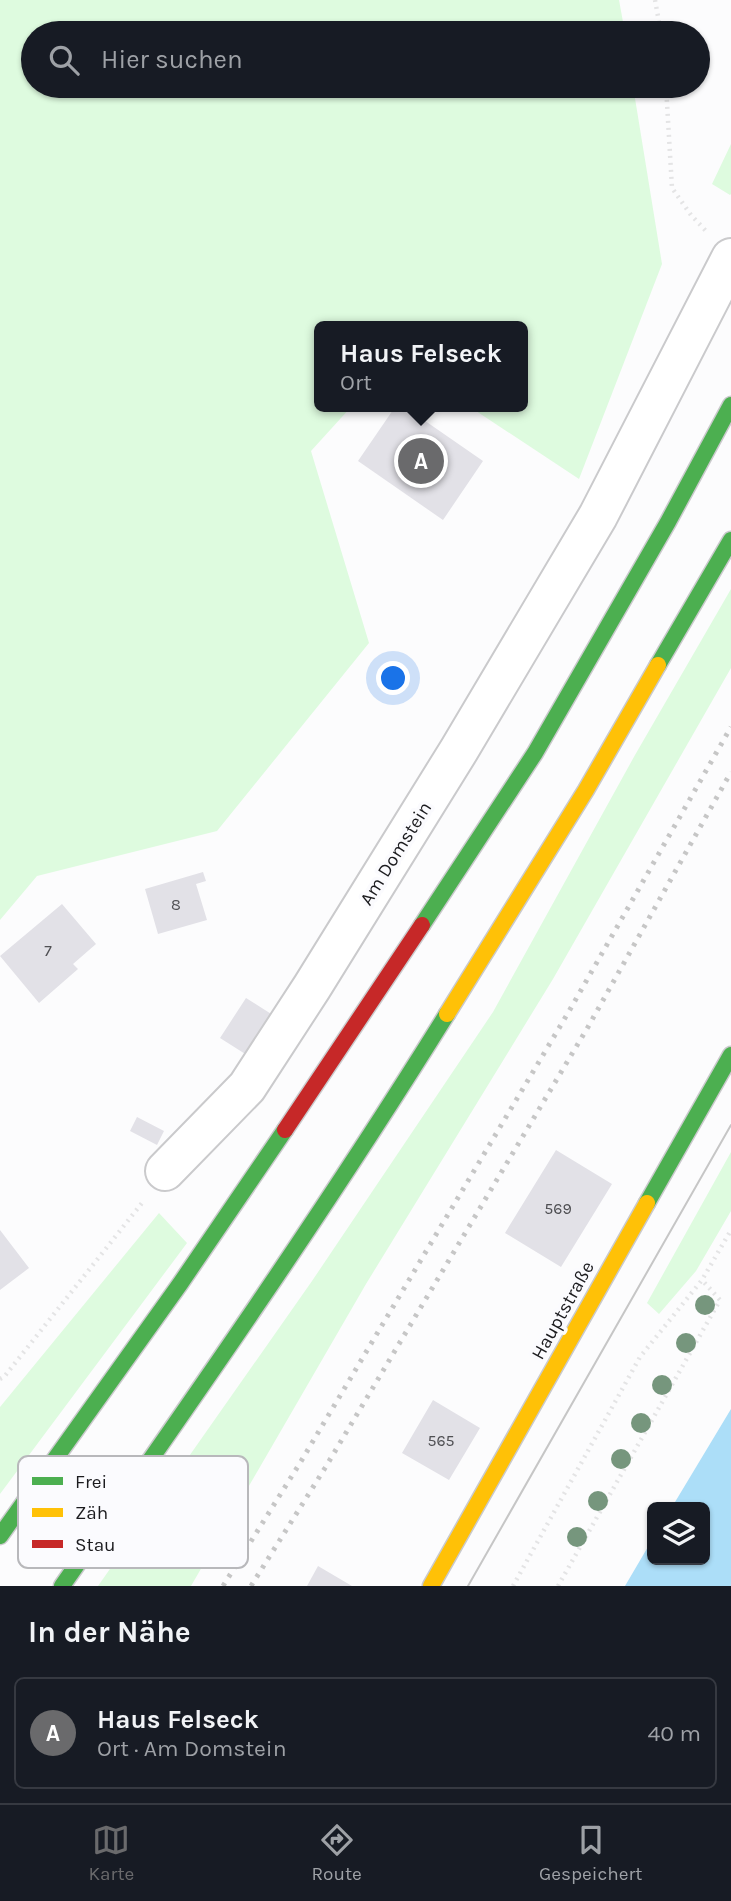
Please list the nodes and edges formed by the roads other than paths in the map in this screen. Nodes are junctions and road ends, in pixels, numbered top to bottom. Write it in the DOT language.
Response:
graph roads {
  1 [pos="719,245"];
  2 [pos="731,405"];
  3 [pos="731,540"];
  4 [pos="731,1055"];
  5 [pos="156,1183"];
  6 [pos="57,1456"];
  7 [pos="152,1456"];
  8 [pos="18,1511"];
  9 [pos="0,1536"];
  10 [pos="74,1568"];
  11 [pos="61,1586"];
  12 [pos="431,1586"];
  1 -- 5 [label="street, Am Domstein"];
  2 -- 6 [label="main road"];
  3 -- 7 [label="main road"];
  4 -- 12 [label="main road, Hauptstraße"];
  8 -- 9 [label="main road"];
  10 -- 11 [label="main road"];
}
